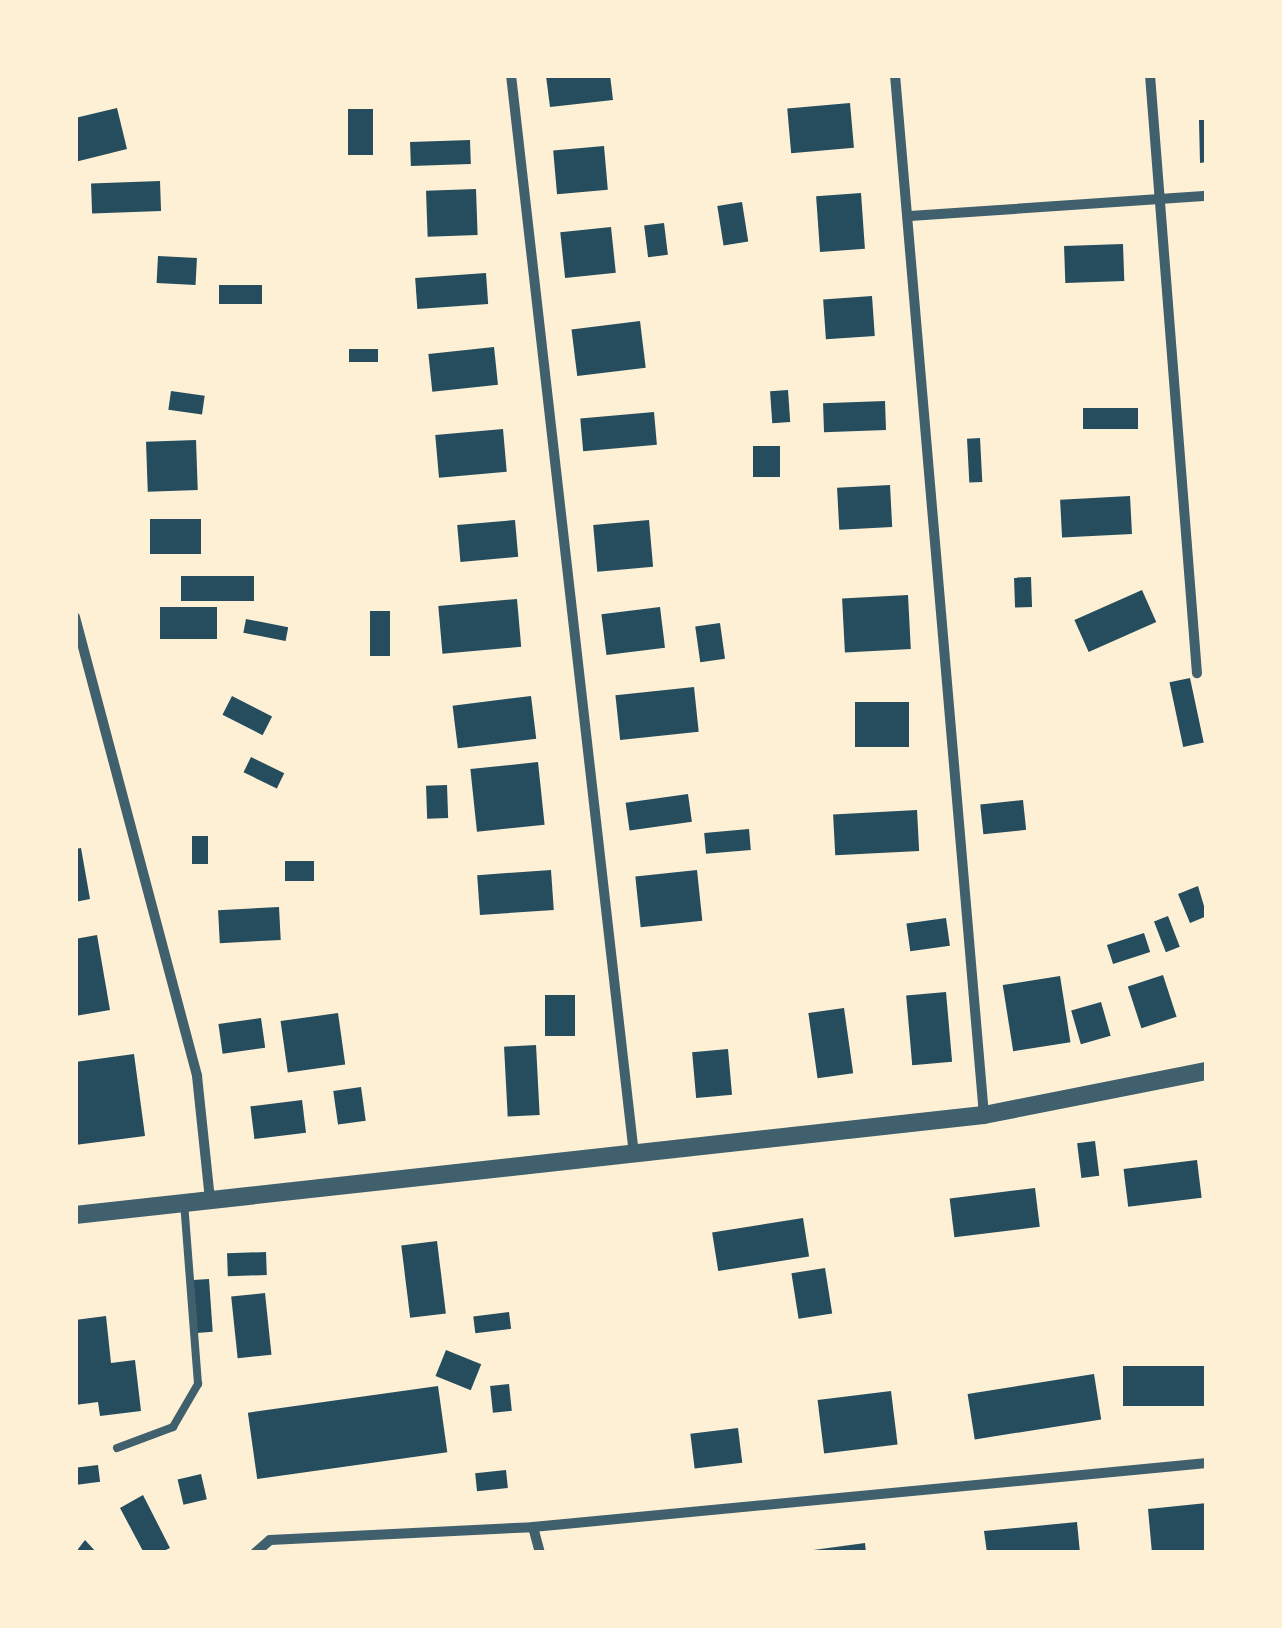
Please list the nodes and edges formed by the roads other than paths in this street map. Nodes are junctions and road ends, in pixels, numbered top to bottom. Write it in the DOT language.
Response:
graph roads {
  1 [pos="511,75"];
  2 [pos="894,75"];
  3 [pos="1150,75"];
  4 [pos="1207,196"];
  5 [pos="1155,200"];
  6 [pos="910,216"];
  7 [pos="75,618"];
  8 [pos="1198,673"];
  9 [pos="1207,1071"];
  10 [pos="984,1115"];
  11 [pos="634,1156"];
  12 [pos="210,1199"];
  13 [pos="184,1202"];
  14 [pos="75,1215"];
  15 [pos="117,1448"];
  16 [pos="1207,1463"];
  17 [pos="534,1527"];
  18 [pos="256,1553"];
  19 [pos="540,1553"];
  1 -- 11 [label="street"];
  2 -- 6 [label="street"];
  3 -- 5 [label="street"];
  4 -- 5 [label="street"];
  5 -- 6 [label="street"];
  5 -- 8 [label="street"];
  6 -- 10 [label="street"];
  7 -- 12 [label="street"];
  9 -- 10 [label="street"];
  10 -- 11 [label="street"];
  11 -- 12 [label="street"];
  12 -- 13 [label="street"];
  13 -- 14 [label="street"];
  13 -- 15 [label="lane"];
  16 -- 17 [label="street"];
  17 -- 18 [label="street"];
  17 -- 19 [label="street"];
}
